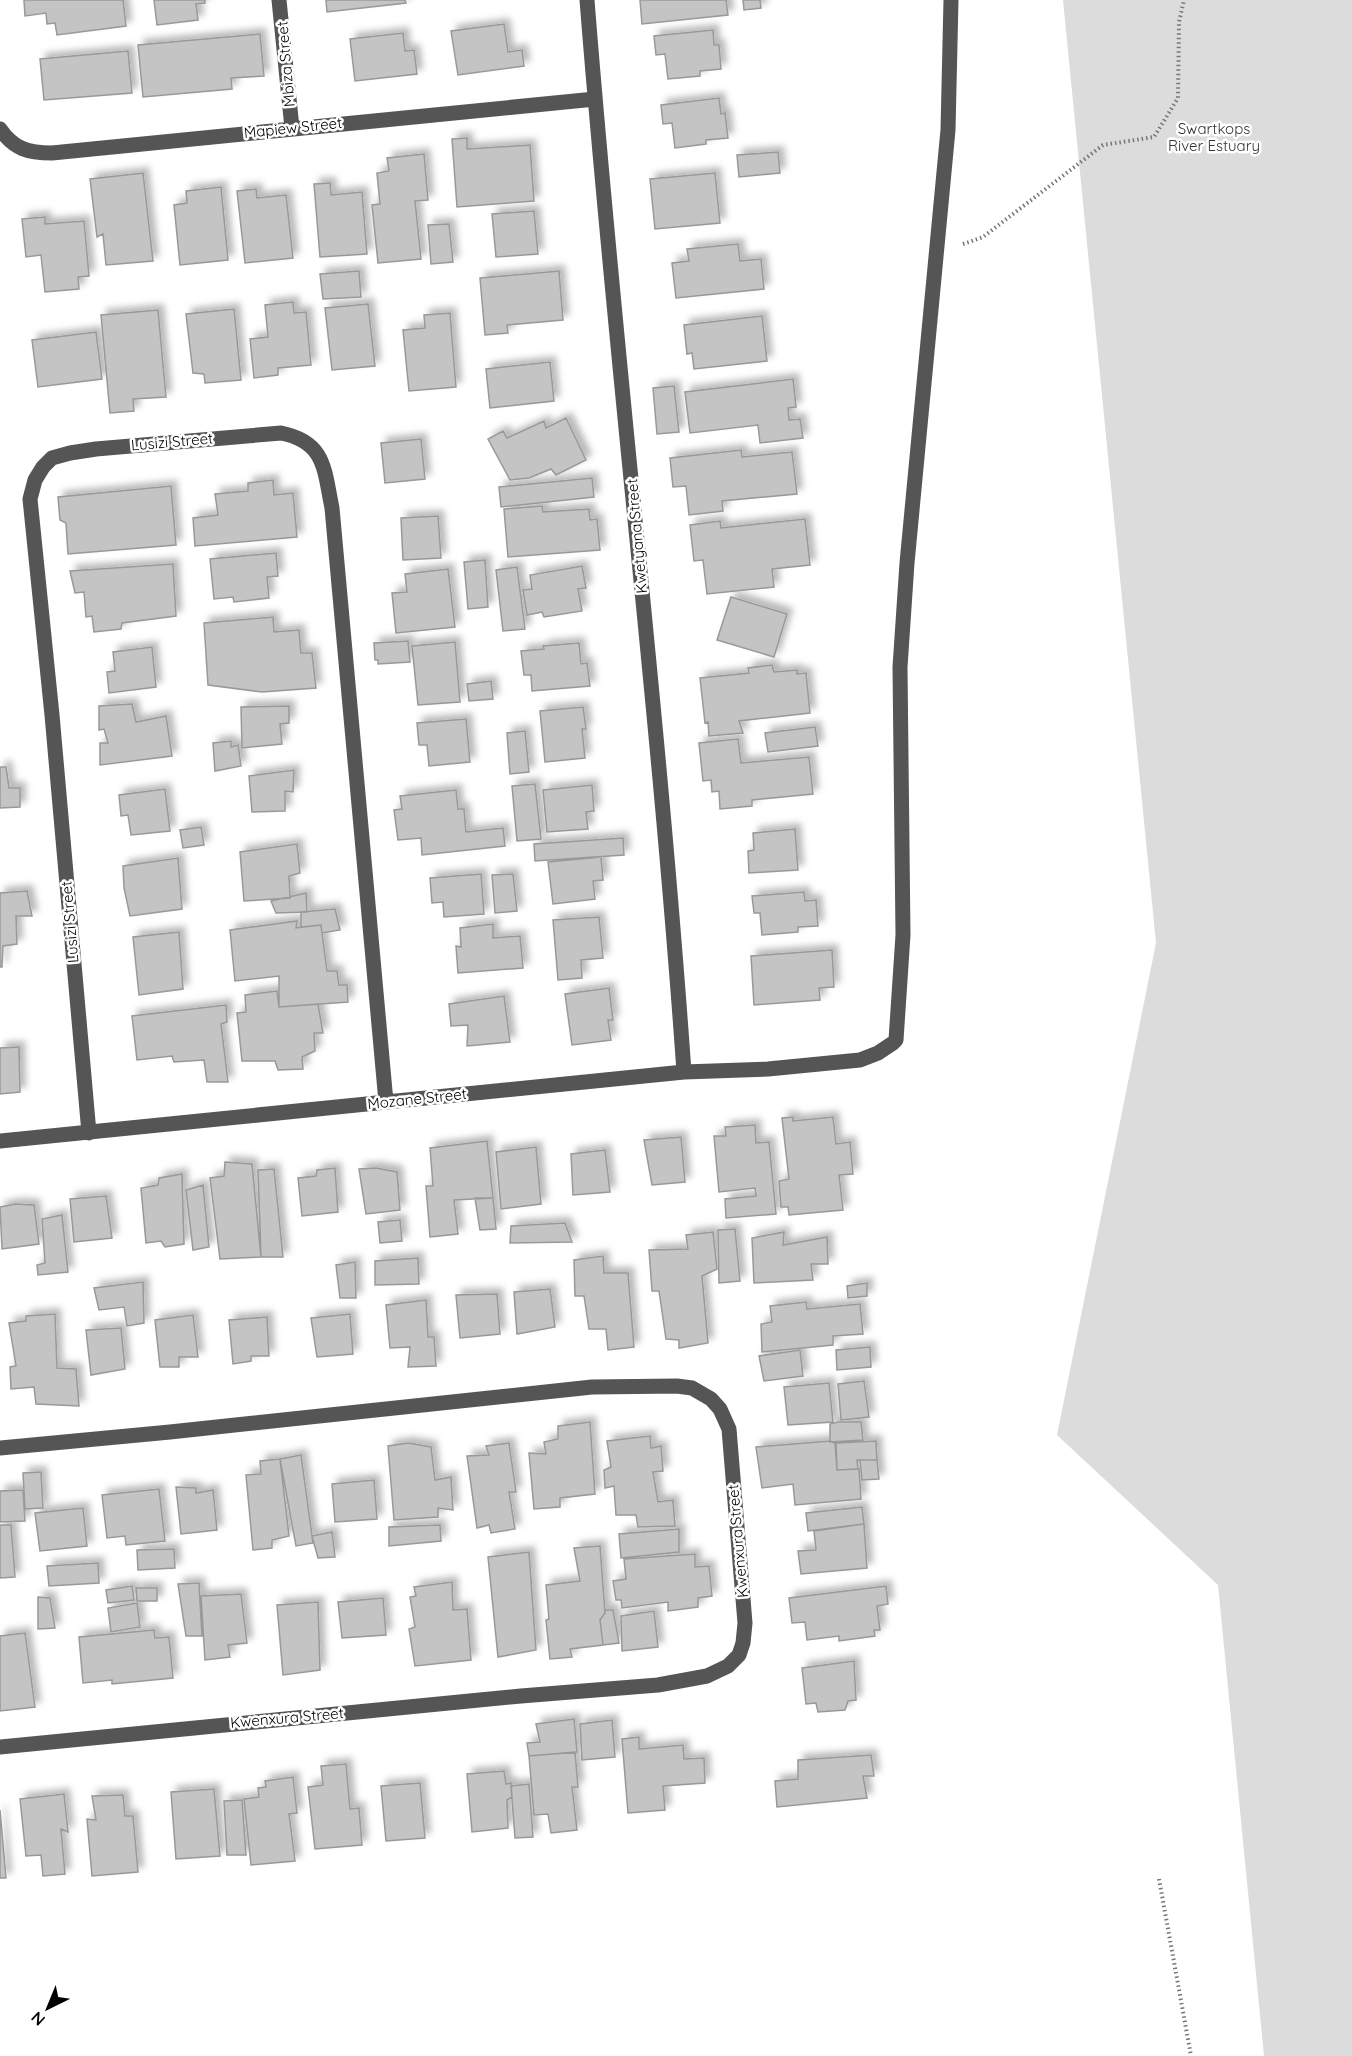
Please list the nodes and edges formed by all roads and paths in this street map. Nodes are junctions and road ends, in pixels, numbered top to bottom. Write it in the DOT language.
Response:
graph roads {
  1 [pos="279,0"];
  2 [pos="587,0"];
  3 [pos="951,0"];
  4 [pos="1184,0"];
  5 [pos="595,99"];
  6 [pos="292,128"];
  7 [pos="0,129"];
  8 [pos="962,244"];
  9 [pos="684,1072"];
  10 [pos="386,1102"];
  11 [pos="89,1133"];
  12 [pos="0,1142"];
  13 [pos="0,1448"];
  14 [pos="0,1747"];
  15 [pos="1159,1879"];
  16 [pos="1191,2056"];
  1 -- 6 [label="street, Mbiza Street"];
  2 -- 5 [label="street, Kwetyana Street"];
  3 -- 9 [label="street, Mozane Street"];
  4 -- 8 [label="path"];
  5 -- 6 [label="street, Mapiew Street"];
  5 -- 9 [label="street, Kwetyana Street"];
  6 -- 7 [label="street, Mapiew Street"];
  9 -- 10 [label="street, Mozane Street"];
  10 -- 11 [label="street, Mozane Street"];
  10 -- 11 [label="street, Lusizi Street"];
  11 -- 12 [label="street, Mozane Street"];
  13 -- 14 [label="street, Kwenxura Street"];
  15 -- 16 [label="path"];
}
